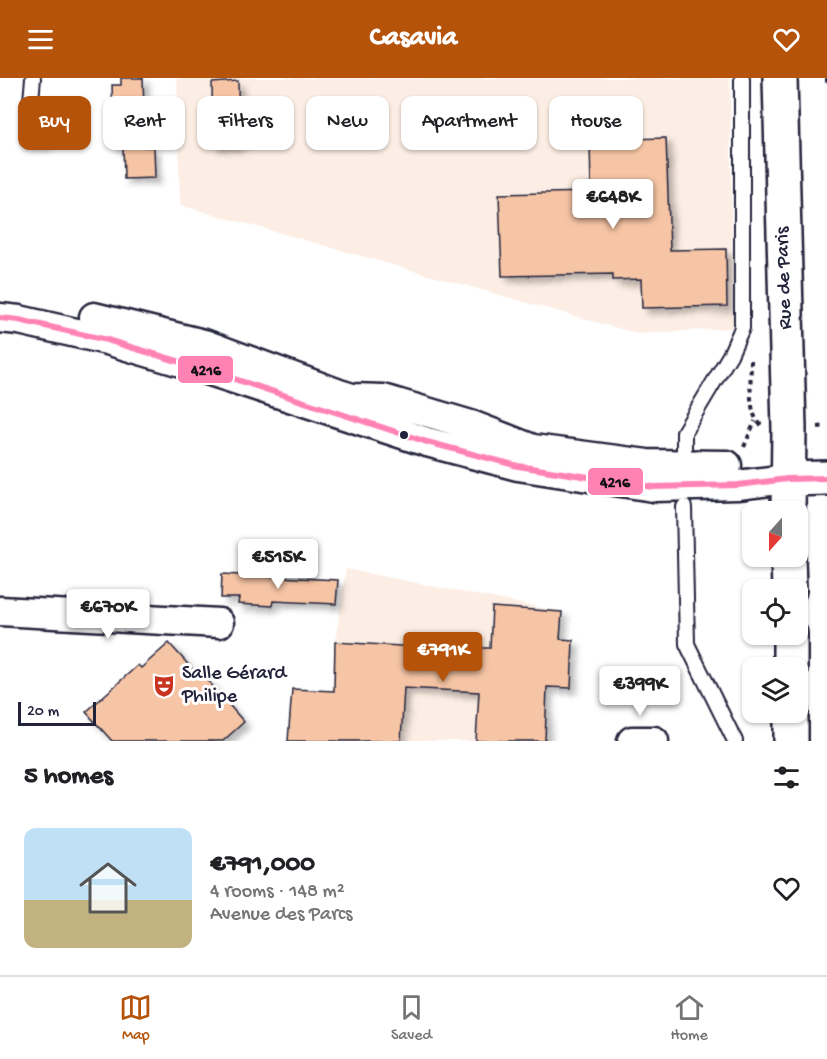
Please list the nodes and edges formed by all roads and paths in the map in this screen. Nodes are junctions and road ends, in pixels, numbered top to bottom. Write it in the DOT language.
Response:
graph roads {
  1 [pos="33,78"];
  2 [pos="742,78"];
  3 [pos="780,78"];
  4 [pos="827,78"];
  5 [pos="827,86"];
  6 [pos="31,96"];
  7 [pos="0,299"];
  8 [pos="0,318"];
  9 [pos="755,421"];
  10 [pos="684,458"];
  11 [pos="738,465"];
  12 [pos="827,478"];
  13 [pos="787,479"];
  14 [pos="788,501"];
  15 [pos="684,507"];
  16 [pos="0,610"];
  17 [pos="219,623"];
  18 [pos="791,723"];
  19 [pos="632,741"];
  20 [pos="654,741"];
  21 [pos="735,741"];
  22 [pos="792,741"];
  1 -- 6 [label="lane"];
  2 -- 10 [label="lane"];
  3 -- 13 [label="street, Rue de Paris"];
  4 -- 5 [label="path"];
  7 -- 11 [label="street"];
  8 -- 13 [label="street"];
  9 -- 11 [label="path"];
  12 -- 13 [label="street"];
  13 -- 14 [label="street, Rue de Paris"];
  15 -- 21 [label="lane"];
  16 -- 17 [label="street"];
  18 -- 22 [label="street"];
  19 -- 20 [label="street"];
}
